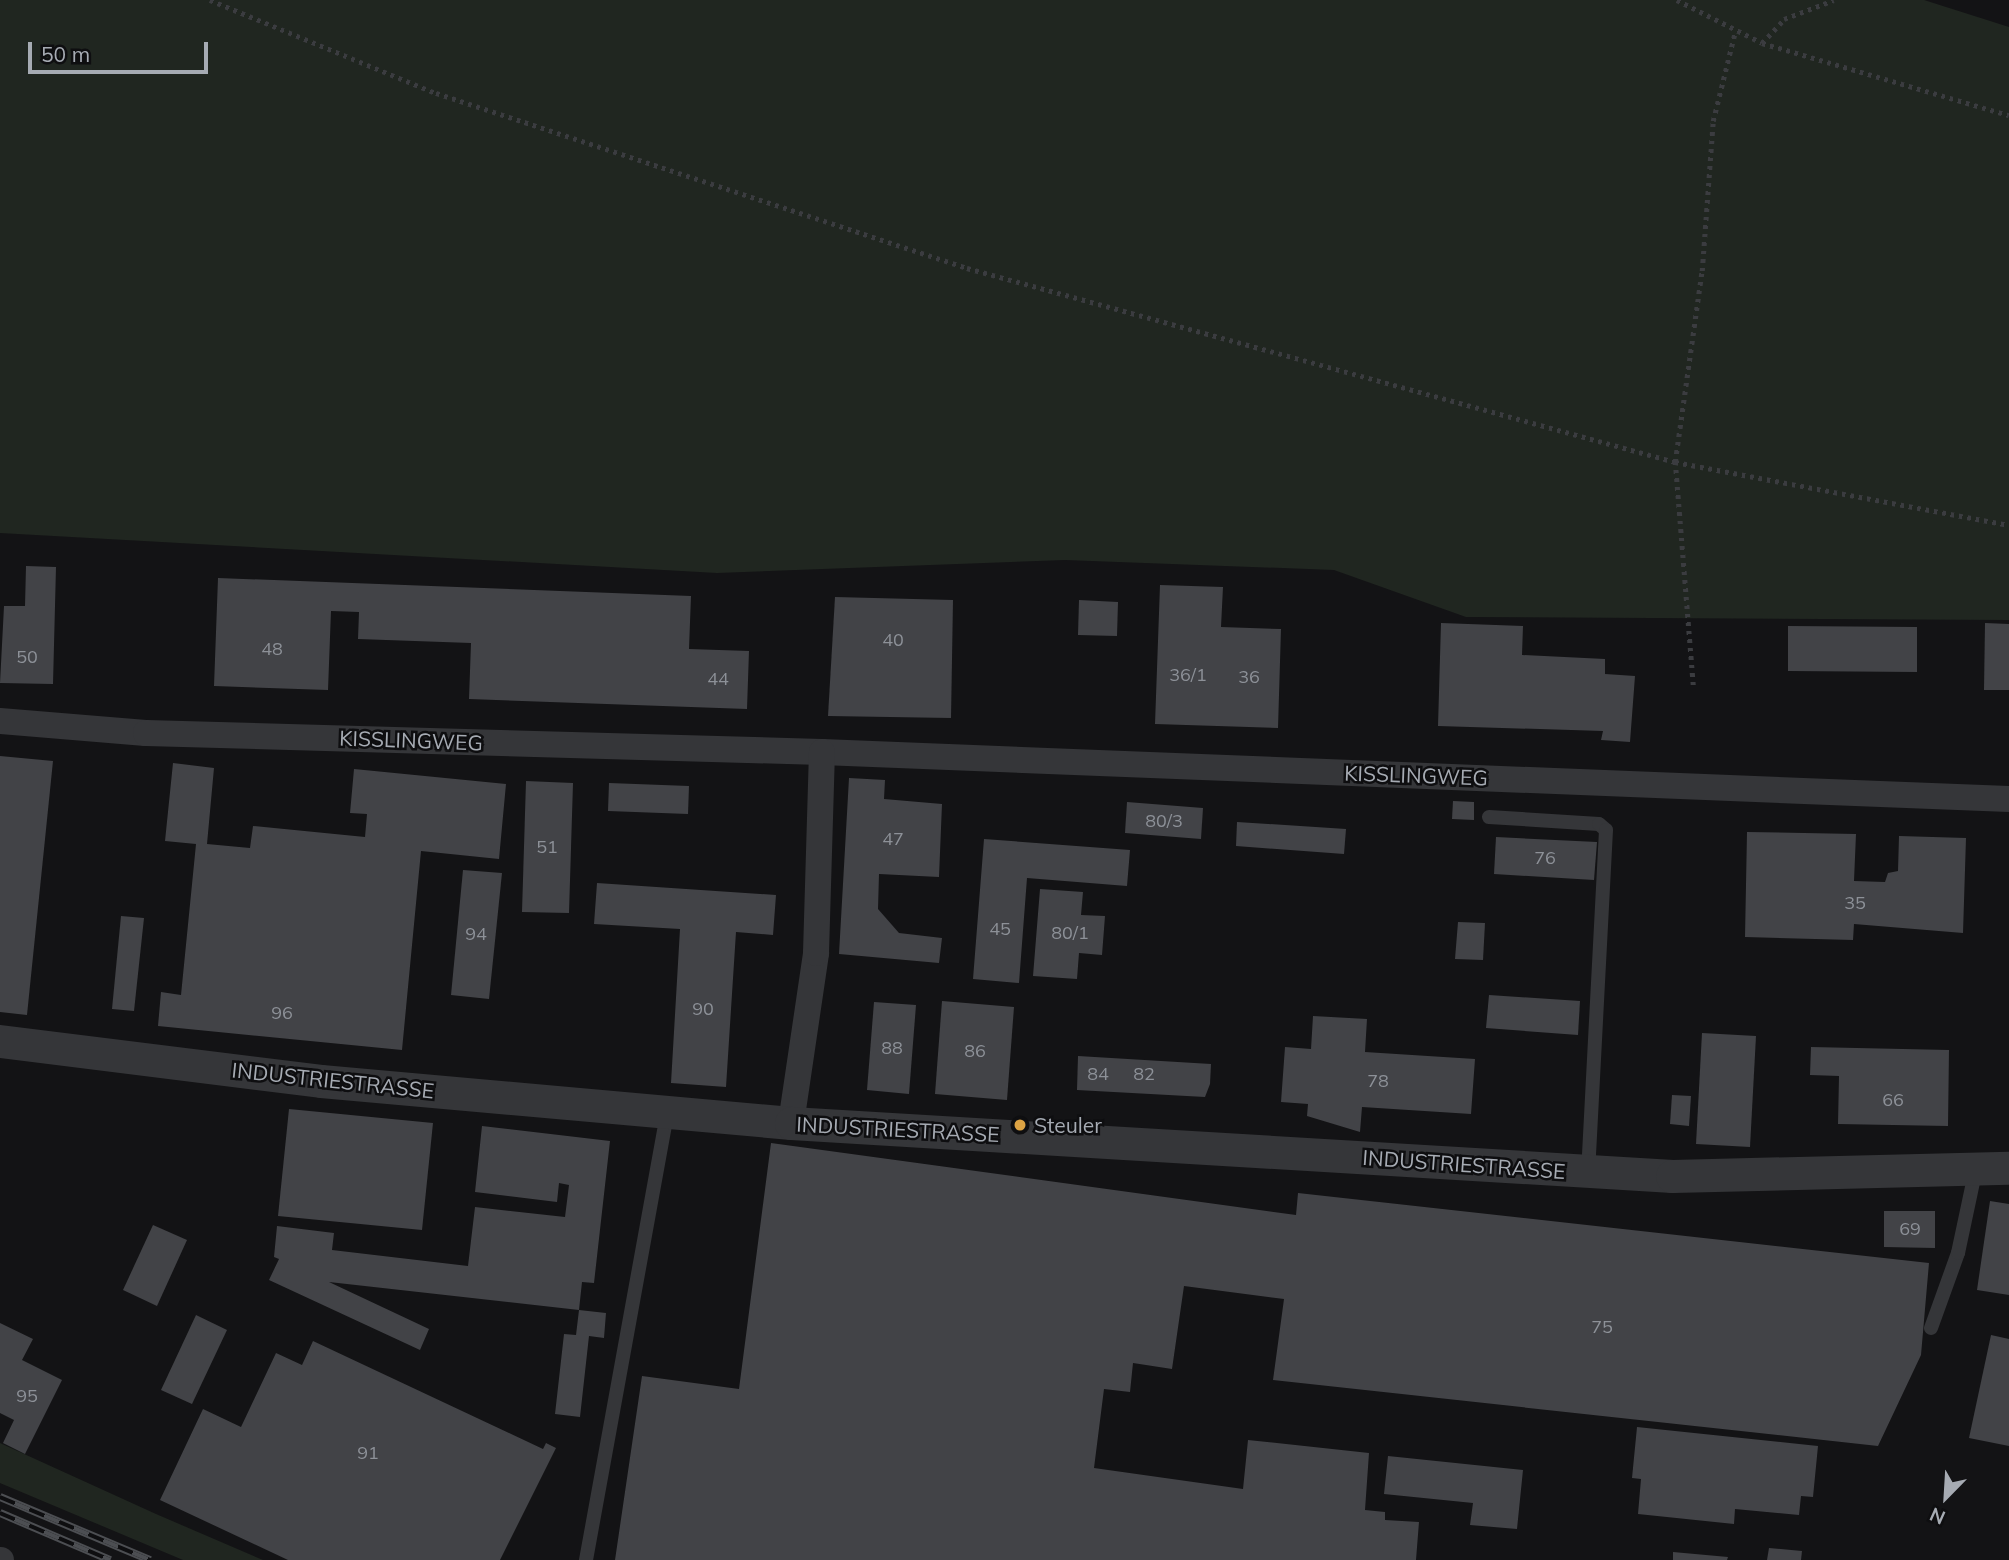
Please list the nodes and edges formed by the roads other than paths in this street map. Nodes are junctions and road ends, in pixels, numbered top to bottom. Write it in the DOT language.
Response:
graph roads {
  1 [pos="0,721"];
  2 [pos="822,751"];
  3 [pos="2009,799"];
  4 [pos="1489,817"];
  5 [pos="0,1041"];
  6 [pos="667,1113"];
  7 [pos="791,1123"];
  8 [pos="1976,1165"];
  9 [pos="2009,1168"];
  10 [pos="1588,1172"];
  11 [pos="1931,1328"];
  12 [pos="586,1560"];
  1 -- 2 [label="street, KISSLINGWEG"];
  2 -- 3 [label="street, KISSLINGWEG"];
  2 -- 7 [label="street"];
  4 -- 10 [label="lane"];
  5 -- 6 [label="street, INDUSTRIESTRASSE"];
  6 -- 7 [label="street, INDUSTRIESTRASSE"];
  6 -- 12 [label="lane"];
  7 -- 10 [label="street, INDUSTRIESTRASSE"];
  8 -- 9 [label="street, INDUSTRIESTRASSE"];
  8 -- 10 [label="street, INDUSTRIESTRASSE"];
  8 -- 11 [label="lane"];
}
